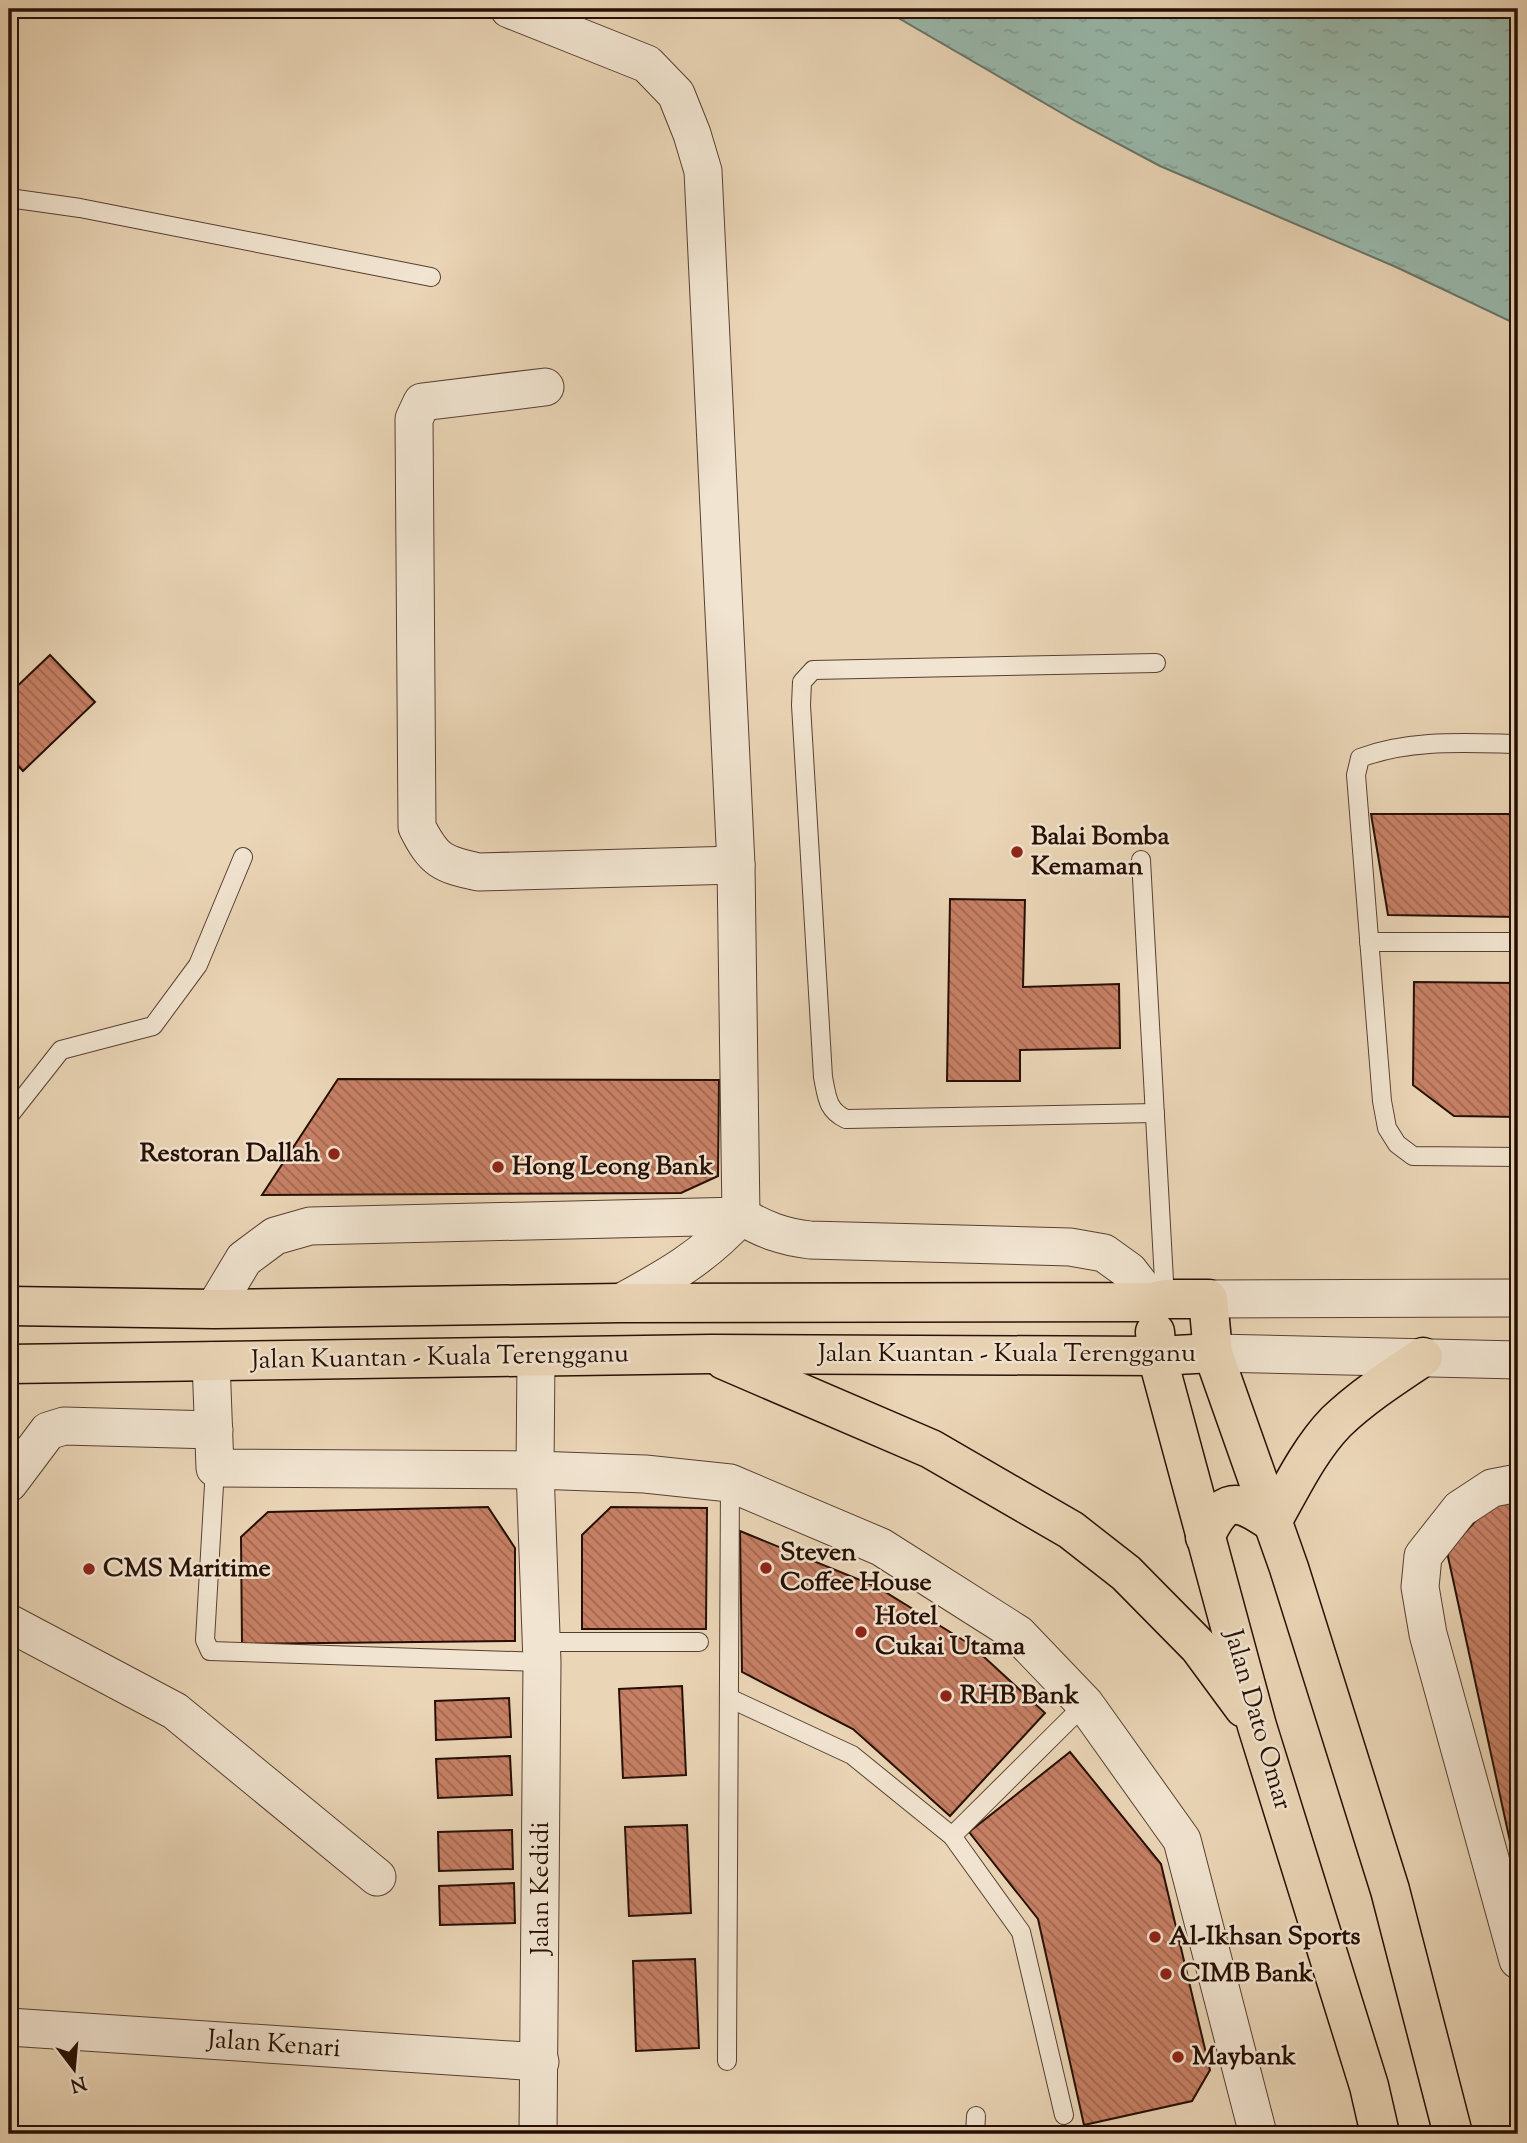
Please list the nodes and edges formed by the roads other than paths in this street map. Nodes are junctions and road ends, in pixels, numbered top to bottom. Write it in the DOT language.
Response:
graph roads {
  1 [pos="509,9"];
  2 [pos="9,198"];
  3 [pos="431,277"];
  4 [pos="545,387"];
  5 [pos="1156,663"];
  6 [pos="1518,744"];
  7 [pos="243,857"];
  8 [pos="1141,860"];
  9 [pos="736,865"];
  10 [pos="1369,942"];
  11 [pos="1518,942"];
  12 [pos="1155,1113"];
  13 [pos="9,1116"];
  14 [pos="1518,1157"];
  15 [pos="741,1216"];
  16 [pos="1518,1298"];
  17 [pos="1208,1299"];
  18 [pos="1159,1301"];
  19 [pos="620,1303"];
  20 [pos="9,1306"];
  21 [pos="214,1309"];
  22 [pos="1213,1353"];
  23 [pos="710,1354"];
  24 [pos="1157,1356"];
  25 [pos="1423,1357"];
  26 [pos="536,1358"];
  27 [pos="211,1360"];
  28 [pos="1518,1360"];
  29 [pos="9,1364"];
  30 [pos="214,1430"];
  31 [pos="215,1468"];
  32 [pos="535,1470"];
  33 [pos="9,1483"];
  34 [pos="730,1483"];
  35 [pos="1518,1483"];
  36 [pos="1272,1522"];
  37 [pos="1205,1537"];
  38 [pos="9,1623"];
  39 [pos="699,1642"];
  40 [pos="541,1652"];
  41 [pos="729,1698"];
  42 [pos="1085,1704"];
  43 [pos="1257,1726"];
  44 [pos="952,1836"];
  45 [pos="377,1877"];
  46 [pos="1518,1960"];
  47 [pos="9,2027"];
  48 [pos="727,2061"];
  49 [pos="540,2062"];
  50 [pos="1064,2115"];
  51 [pos="976,2116"];
  52 [pos="538,2134"];
  53 [pos="975,2134"];
  54 [pos="1258,2134"];
  55 [pos="1380,2134"];
  56 [pos="1453,2134"];
  1 -- 9 [label="street"];
  2 -- 3 [label="lane"];
  4 -- 9 [label="street"];
  5 -- 12 [label="lane"];
  6 -- 10 [label="lane"];
  7 -- 13 [label="lane"];
  8 -- 12 [label="lane"];
  9 -- 15 [label="street"];
  10 -- 11 [label="lane"];
  10 -- 14 [label="lane"];
  12 -- 18 [label="lane"];
  15 -- 18 [label="street"];
  15 -- 19 [label="street"];
  15 -- 21 [label="street"];
  16 -- 17 [label="street"];
  17 -- 18 [label="highway, Jalan Kuantan - Kuala Terengganu"];
  17 -- 22 [label="highway, Jalan Kuantan - Kuala Terengganu"];
  18 -- 19 [label="highway, Jalan Kuantan - Kuala Terengganu"];
  18 -- 24 [label="highway, Jalan Dato Omar"];
  19 -- 21 [label="highway, Jalan Kuantan - Kuala Terengganu"];
  20 -- 21 [label="highway, Jalan Kuantan - Kuala Terengganu"];
  22 -- 24 [label="highway, Jalan Kuantan - Kuala Terengganu"];
  22 -- 25 [label="street"];
  22 -- 36 [label="highway"];
  23 -- 24 [label="highway, Jalan Kuantan - Kuala Terengganu"];
  23 -- 26 [label="highway, Jalan Kuantan - Kuala Terengganu"];
  23 -- 43 [label="highway"];
  24 -- 37 [label="highway, Jalan Dato Omar"];
  25 -- 28 [label="street"];
  25 -- 36 [label="highway"];
  26 -- 27 [label="highway, Jalan Kuantan - Kuala Terengganu"];
  26 -- 32 [label="street, Jalan Kedidi"];
  27 -- 29 [label="highway, Jalan Kuantan - Kuala Terengganu"];
  27 -- 30 [label="street"];
  30 -- 31 [label="street"];
  30 -- 33 [label="street"];
  31 -- 32 [label="street"];
  31 -- 40 [label="lane"];
  32 -- 34 [label="street"];
  32 -- 40 [label="street, Jalan Kedidi"];
  34 -- 41 [label="lane"];
  34 -- 42 [label="street"];
  35 -- 46 [label="street"];
  36 -- 37 [label="highway"];
  36 -- 56 [label="highway"];
  37 -- 43 [label="highway, Jalan Dato Omar"];
  38 -- 45 [label="street"];
  39 -- 40 [label="lane"];
  40 -- 49 [label="street, Jalan Kedidi"];
  41 -- 44 [label="lane"];
  41 -- 48 [label="lane"];
  42 -- 44 [label="lane"];
  42 -- 54 [label="street"];
  43 -- 55 [label="highway, Jalan Dato Omar"];
  44 -- 50 [label="lane"];
  47 -- 49 [label="street, Jalan Kenari"];
  49 -- 52 [label="street, Jalan Kedidi"];
  51 -- 53 [label="lane"];
}
